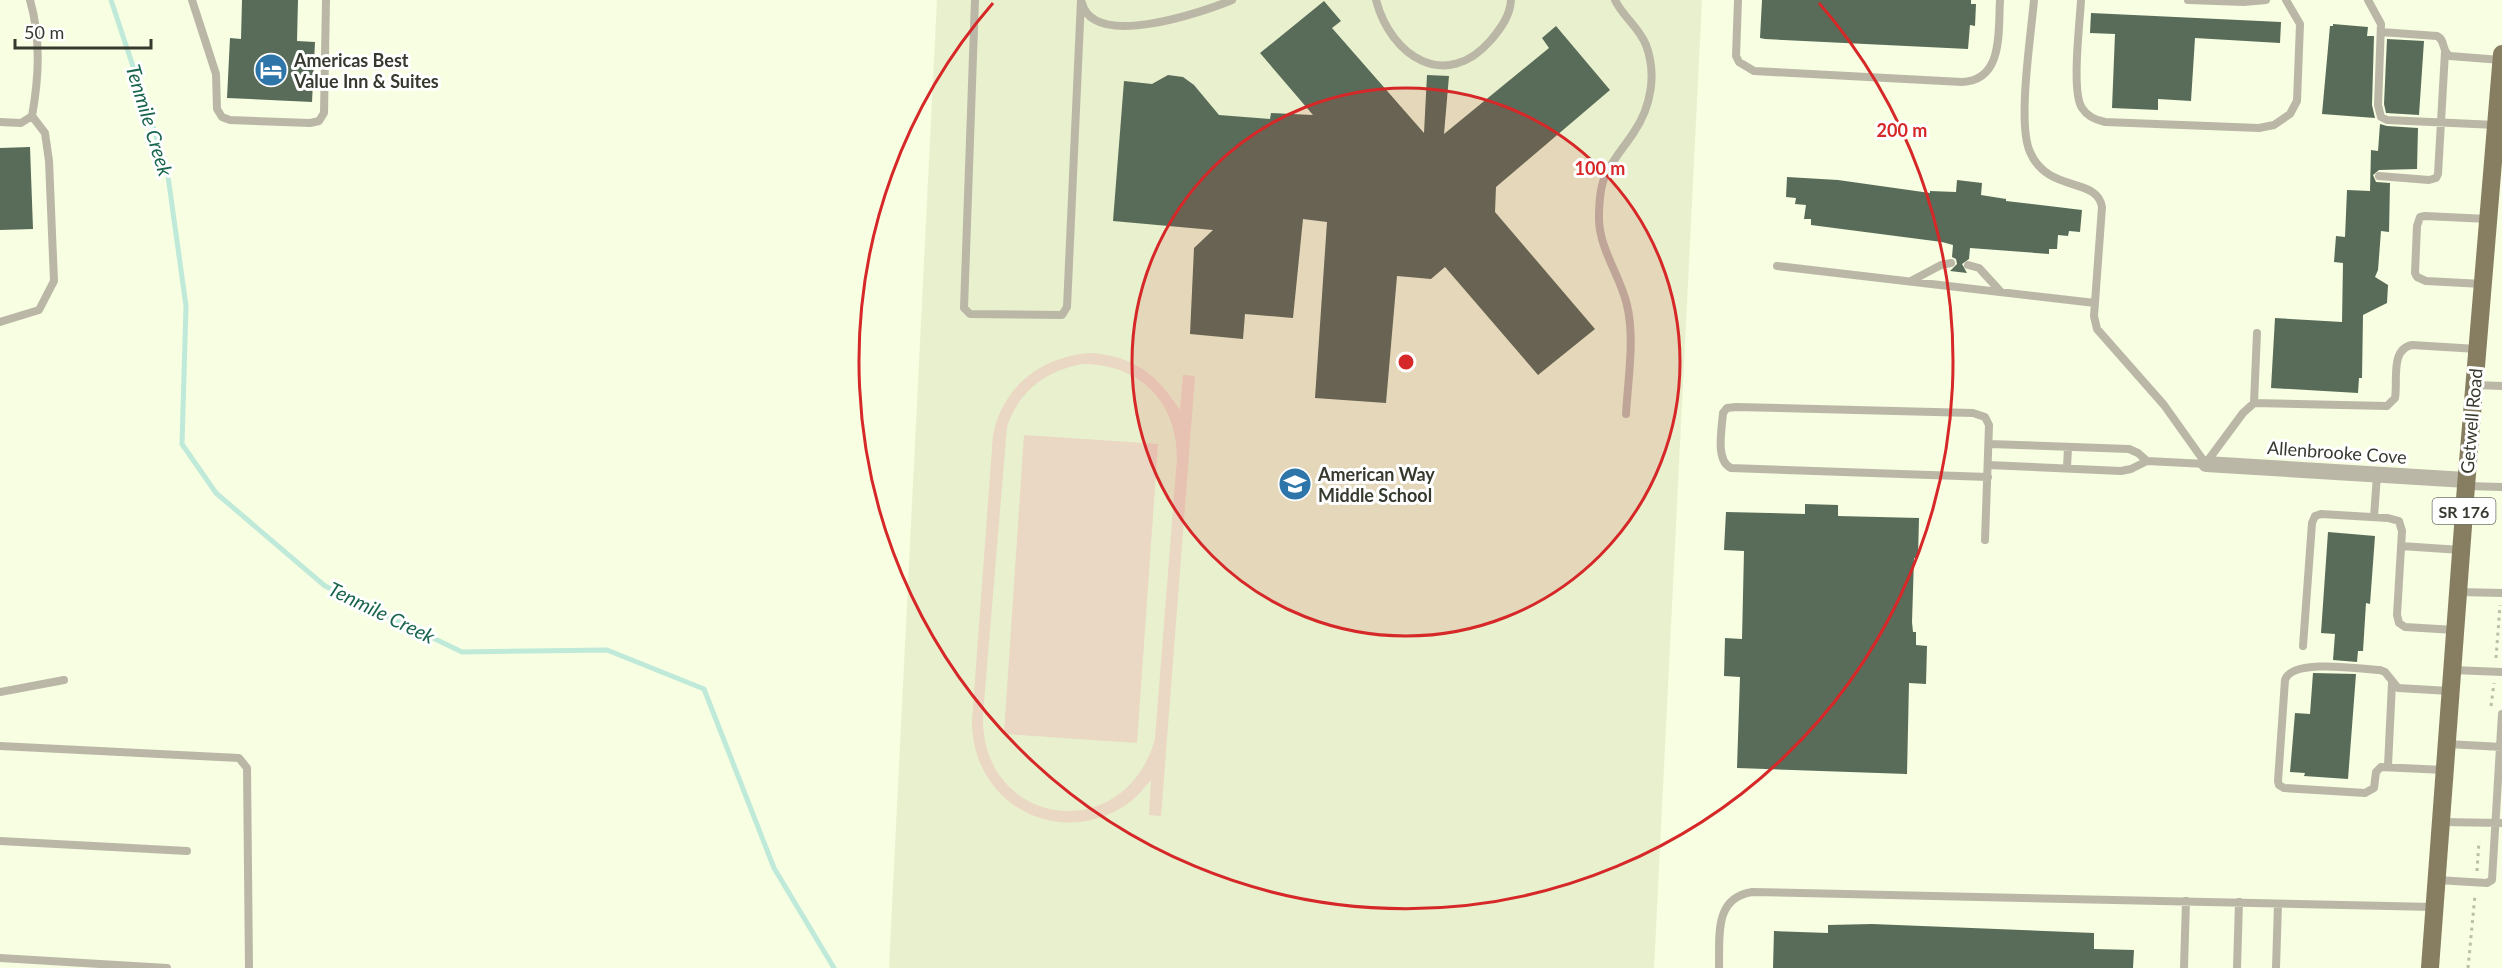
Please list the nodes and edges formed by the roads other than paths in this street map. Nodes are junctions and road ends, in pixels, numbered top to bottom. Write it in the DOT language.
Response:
graph roads {
  1 [pos="30,0"];
  2 [pos="192,0"];
  3 [pos="327,0"];
  4 [pos="975,0"];
  5 [pos="1081,0"];
  6 [pos="1232,0"];
  7 [pos="1376,0"];
  8 [pos="1511,0"];
  9 [pos="1615,0"];
  10 [pos="1738,0"];
  11 [pos="2000,0"];
  12 [pos="2034,0"];
  13 [pos="2081,0"];
  14 [pos="2188,0"];
  15 [pos="2266,0"];
  16 [pos="2286,0"];
  17 [pos="2368,0"];
  18 [pos="2381,32"];
  19 [pos="2445,52"];
  20 [pos="2502,55"];
  21 [pos="2501,60"];
  22 [pos="32,116"];
  23 [pos="2442,121"];
  24 [pos="0,122"];
  25 [pos="2496,125"];
  26 [pos="2498,149"];
  27 [pos="2379,176"];
  28 [pos="2488,219"];
  29 [pos="1951,263"];
  30 [pos="1968,265"];
  31 [pos="1777,266"];
  32 [pos="1910,281"];
  33 [pos="2483,284"];
  34 [pos="2001,292"];
  35 [pos="2095,303"];
  36 [pos="0,322"];
  37 [pos="2257,333"];
  38 [pos="2477,349"];
  39 [pos="2474,385"];
  40 [pos="2502,386"];
  41 [pos="2254,403"];
  42 [pos="1626,414"];
  43 [pos="1989,444"];
  44 [pos="2068,447"];
  45 [pos="2147,461"];
  46 [pos="2206,464"];
  47 [pos="1988,465"];
  48 [pos="2067,468"];
  49 [pos="2377,475"];
  50 [pos="1988,477"];
  51 [pos="2466,483"];
  52 [pos="2502,487"];
  53 [pos="2374,517"];
  54 [pos="1985,540"];
  55 [pos="2401,546"];
  56 [pos="2461,550"];
  57 [pos="2458,592"];
  58 [pos="2502,593"];
  59 [pos="2455,630"];
  60 [pos="2303,646"];
  61 [pos="2452,670"];
  62 [pos="2502,672"];
  63 [pos="64,680"];
  64 [pos="2392,684"];
  65 [pos="2450,691"];
  66 [pos="0,692"];
  67 [pos="2502,714"];
  68 [pos="2446,744"];
  69 [pos="0,746"];
  70 [pos="2501,747"];
  71 [pos="2388,766"];
  72 [pos="2444,770"];
  73 [pos="2441,822"];
  74 [pos="2499,823"];
  75 [pos="0,841"];
  76 [pos="187,851"];
  77 [pos="2436,880"];
  78 [pos="2186,901"];
  79 [pos="2239,902"];
  80 [pos="2278,904"];
  81 [pos="2434,907"];
  82 [pos="0,958"];
  83 [pos="167,968"];
  84 [pos="249,968"];
  85 [pos="1719,968"];
  86 [pos="2184,968"];
  87 [pos="2237,968"];
  88 [pos="2276,968"];
  89 [pos="2430,968"];
  1 -- 22 [label="lane"];
  2 -- 3 [label="lane"];
  4 -- 5 [label="lane"];
  5 -- 6 [label="lane"];
  7 -- 8 [label="lane"];
  9 -- 42 [label="lane"];
  10 -- 11 [label="lane"];
  12 -- 35 [label="lane"];
  13 -- 16 [label="lane"];
  14 -- 15 [label="lane"];
  17 -- 18 [label="lane"];
  18 -- 19 [label="lane"];
  18 -- 23 [label="lane"];
  19 -- 21 [label="lane"];
  19 -- 23 [label="lane"];
  20 -- 21 [label="main road, Getwell Road / SR 176"];
  21 -- 25 [label="main road, Getwell Road / SR 176"];
  22 -- 24 [label="lane"];
  22 -- 36 [label="lane"];
  23 -- 25 [label="lane"];
  23 -- 27 [label="lane"];
  25 -- 26 [label="main road, Getwell Road / SR 176"];
  26 -- 28 [label="main road, Getwell Road / SR 176"];
  28 -- 33 [label="main road, Getwell Road / SR 176"];
  28 -- 33 [label="lane"];
  29 -- 32 [label="lane"];
  30 -- 34 [label="lane"];
  31 -- 32 [label="lane"];
  32 -- 34 [label="lane"];
  33 -- 38 [label="main road, Getwell Road / SR 176"];
  34 -- 35 [label="lane"];
  35 -- 46 [label="lane"];
  37 -- 41 [label="lane"];
  38 -- 39 [label="main road, Getwell Road / SR 176"];
  38 -- 41 [label="lane"];
  39 -- 40 [label="lane"];
  39 -- 51 [label="main road, Getwell Road / SR 176"];
  41 -- 46 [label="lane"];
  43 -- 44 [label="lane"];
  43 -- 47 [label="lane"];
  43 -- 50 [label="lane"];
  44 -- 45 [label="lane"];
  44 -- 48 [label="lane"];
  45 -- 46 [label="lane"];
  45 -- 48 [label="lane"];
  46 -- 49 [label="street, Allenbrooke Cove"];
  47 -- 48 [label="lane"];
  47 -- 50 [label="lane"];
  49 -- 51 [label="street, Allenbrooke Cove"];
  49 -- 53 [label="lane"];
  50 -- 54 [label="lane"];
  51 -- 52 [label="lane"];
  51 -- 56 [label="main road, Getwell Road / SR 176"];
  53 -- 55 [label="lane"];
  53 -- 60 [label="lane"];
  55 -- 56 [label="lane"];
  55 -- 59 [label="lane"];
  56 -- 57 [label="main road, Getwell Road / SR 176"];
  57 -- 58 [label="lane"];
  57 -- 59 [label="main road, Getwell Road / SR 176"];
  59 -- 61 [label="main road, Getwell Road / SR 176"];
  61 -- 62 [label="lane"];
  61 -- 65 [label="main road, Getwell Road / SR 176"];
  63 -- 66 [label="lane"];
  64 -- 65 [label="lane"];
  64 -- 71 [label="lane"];
  64 -- 71 [label="lane"];
  65 -- 68 [label="main road, Getwell Road / SR 176"];
  67 -- 70 [label="lane"];
  68 -- 70 [label="lane"];
  68 -- 72 [label="main road, Getwell Road / SR 176"];
  69 -- 84 [label="lane"];
  70 -- 74 [label="lane"];
  71 -- 72 [label="lane"];
  72 -- 73 [label="main road, Getwell Road / SR 176"];
  73 -- 74 [label="lane"];
  73 -- 77 [label="main road, Getwell Road / SR 176"];
  74 -- 77 [label="lane"];
  75 -- 76 [label="lane"];
  77 -- 81 [label="main road, Getwell Road / SR 176"];
  78 -- 79 [label="lane"];
  78 -- 85 [label="lane"];
  78 -- 86 [label="lane"];
  79 -- 80 [label="lane"];
  79 -- 87 [label="lane"];
  80 -- 81 [label="lane"];
  80 -- 88 [label="lane"];
  81 -- 89 [label="main road, Getwell Road / SR 176"];
  82 -- 83 [label="lane"];
}
